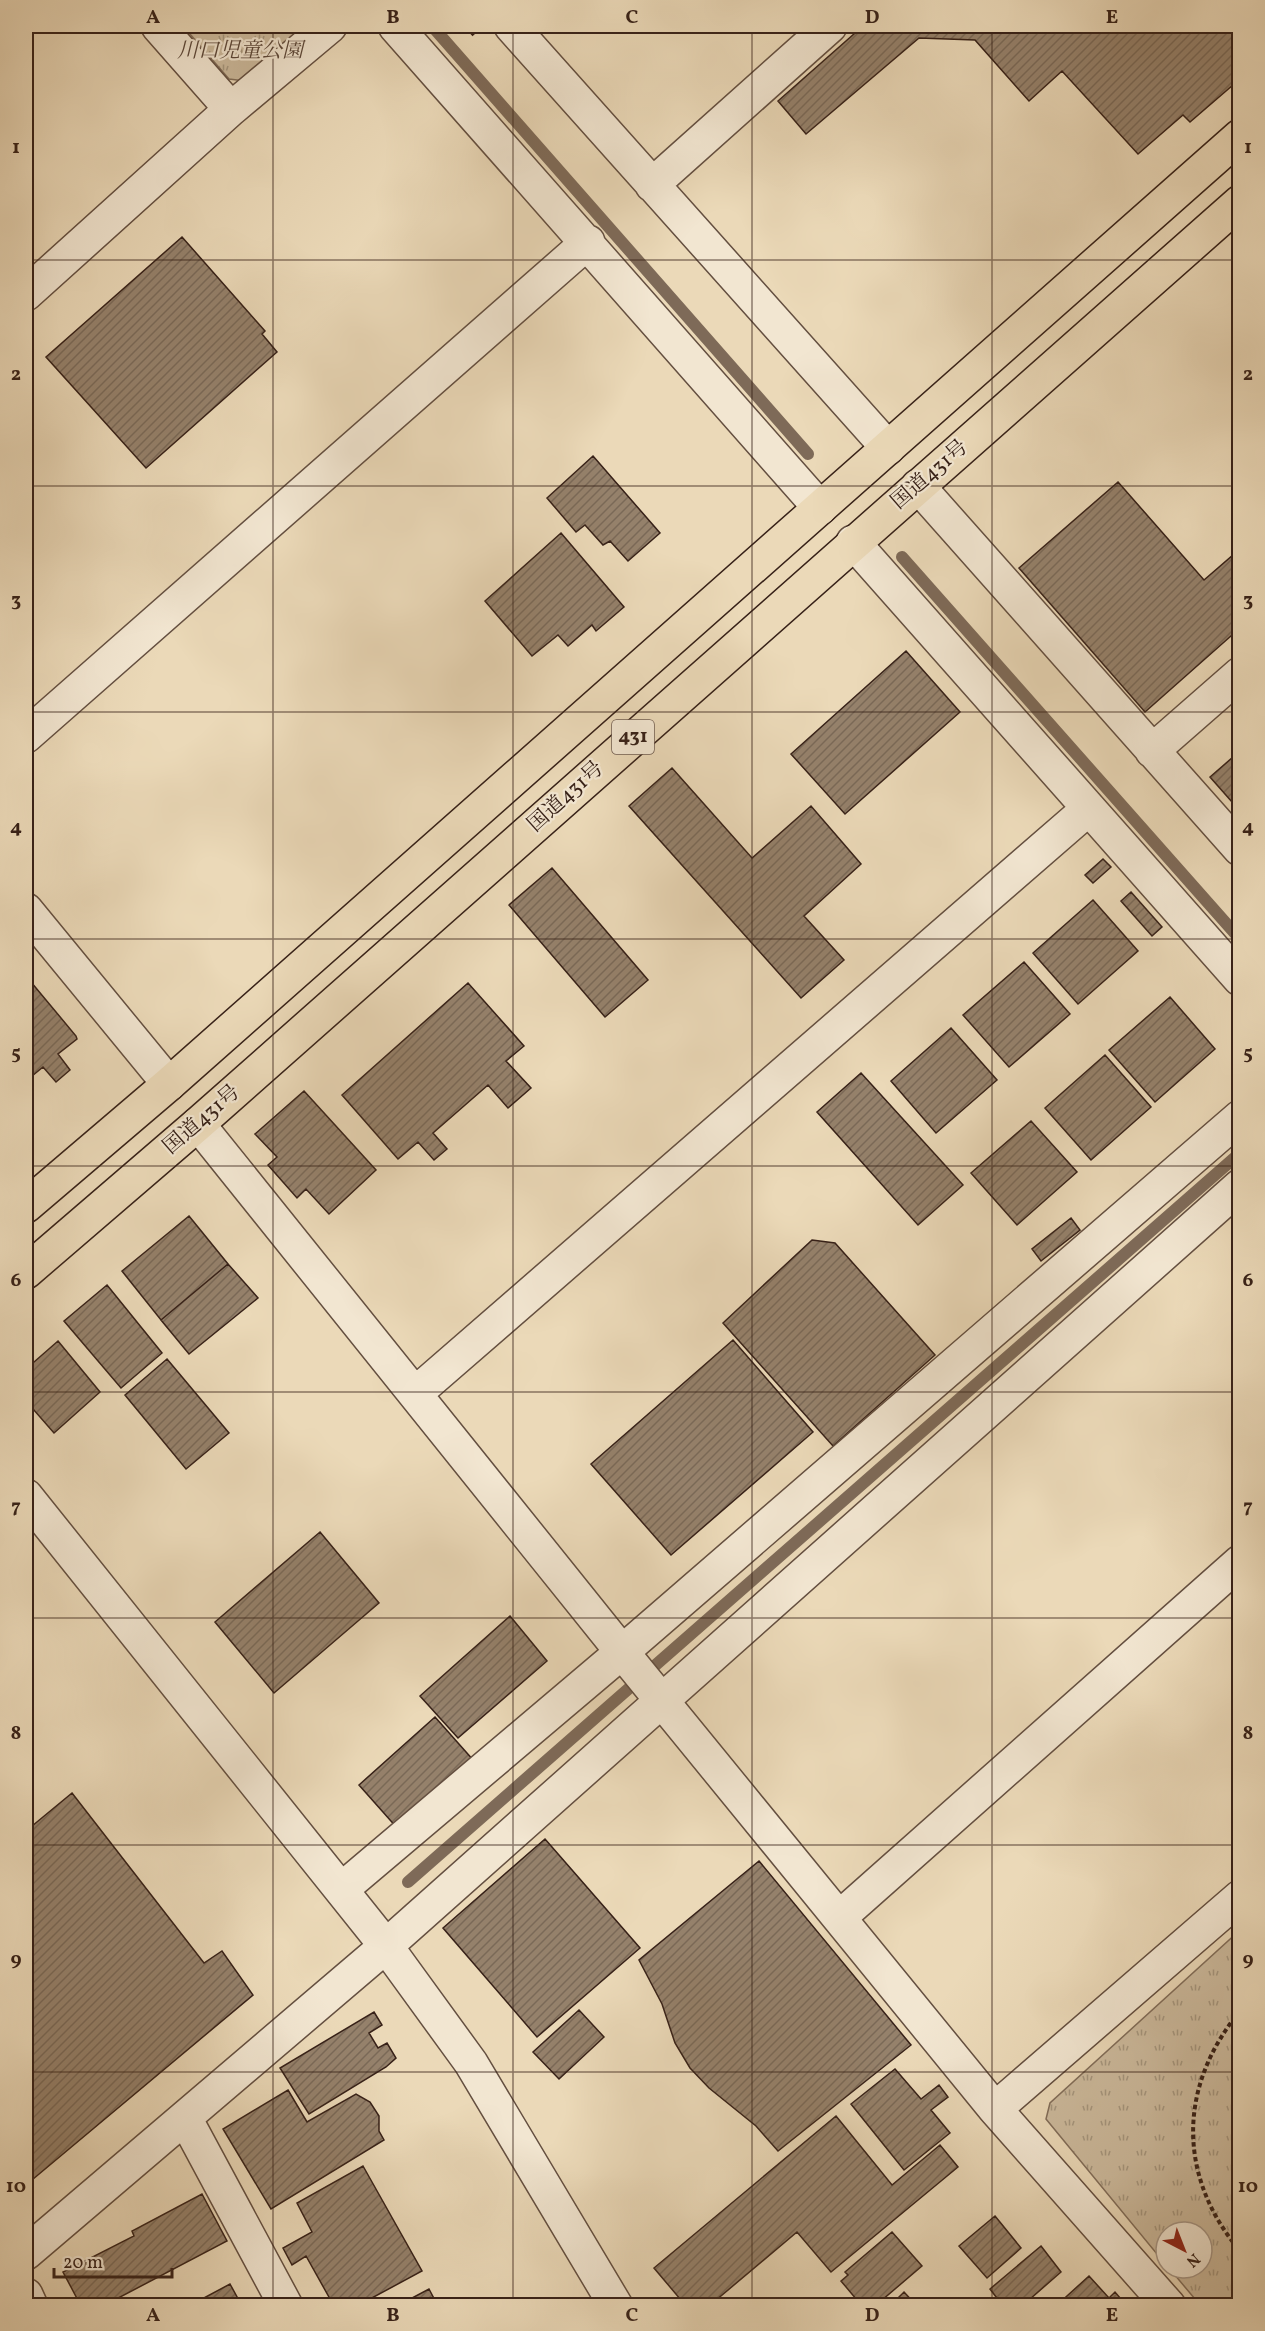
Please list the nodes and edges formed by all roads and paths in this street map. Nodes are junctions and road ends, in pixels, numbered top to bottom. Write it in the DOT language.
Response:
graph roads {
  1 [pos="158,26"];
  2 [pos="330,26"];
  3 [pos="395,26"];
  4 [pos="511,26"];
  5 [pos="830,26"];
  6 [pos="231,109"];
  7 [pos="1239,136"];
  8 [pos="652,185"];
  9 [pos="1239,202"];
  10 [pos="588,242"];
  11 [pos="26,294"];
  12 [pos="888,448"];
  13 [pos="918,486"];
  14 [pos="820,508"];
  15 [pos="853,542"];
  16 [pos="1239,674"];
  17 [pos="26,736"];
  18 [pos="1152,751"];
  19 [pos="1087,810"];
  20 [pos="1239,849"];
  21 [pos="26,910"];
  22 [pos="1239,979"];
  23 [pos="169,1084"];
  24 [pos="1239,1117"];
  25 [pos="198,1124"];
  26 [pos="1239,1186"];
  27 [pos="26,1206"];
  28 [pos="26,1272"];
  29 [pos="416,1393"];
  30 [pos="26,1496"];
  31 [pos="1239,1562"];
  32 [pos="622,1652"];
  33 [pos="661,1699"];
  34 [pos="342,1889"];
  35 [pos="1239,1898"];
  36 [pos="840,1917"];
  37 [pos="386,1946"];
  38 [pos="1239,2011"];
  39 [pos="995,2109"];
  40 [pos="185,2118"];
  41 [pos="1239,2251"];
  42 [pos="26,2253"];
  43 [pos="26,2295"];
  44 [pos="31,2306"];
  45 [pos="286,2306"];
  46 [pos="616,2306"];
  47 [pos="1169,2306"];
  1 -- 6 [label="street"];
  2 -- 6 [label="street"];
  3 -- 10 [label="street"];
  4 -- 8 [label="street"];
  5 -- 8 [label="street"];
  6 -- 11 [label="street"];
  7 -- 12 [label="highway, 431"];
  8 -- 12 [label="street"];
  9 -- 13 [label="highway, 国道431号 / 431"];
  10 -- 14 [label="street"];
  10 -- 17 [label="street"];
  12 -- 14 [label="highway, 431"];
  13 -- 15 [label="highway, 国道431号 / 431"];
  13 -- 18 [label="street"];
  14 -- 23 [label="highway, 431"];
  15 -- 19 [label="street"];
  15 -- 25 [label="highway, 国道431号 / 431"];
  16 -- 18 [label="street"];
  18 -- 20 [label="street"];
  19 -- 22 [label="street"];
  19 -- 29 [label="street"];
  21 -- 23 [label="street"];
  23 -- 27 [label="highway, 431"];
  24 -- 32 [label="street"];
  25 -- 28 [label="highway, 国道431号 / 431"];
  25 -- 29 [label="street"];
  26 -- 33 [label="street"];
  29 -- 32 [label="street"];
  30 -- 34 [label="street"];
  31 -- 36 [label="street"];
  32 -- 33 [label="street"];
  32 -- 34 [label="street"];
  33 -- 36 [label="street"];
  33 -- 37 [label="street"];
  34 -- 37 [label="street"];
  35 -- 39 [label="street"];
  36 -- 39 [label="street"];
  37 -- 40 [label="street"];
  37 -- 46 [label="street"];
  38 -- 41 [label="path"];
  39 -- 47 [label="street"];
  40 -- 42 [label="street"];
  40 -- 45 [label="street"];
  43 -- 44 [label="street"];
}
